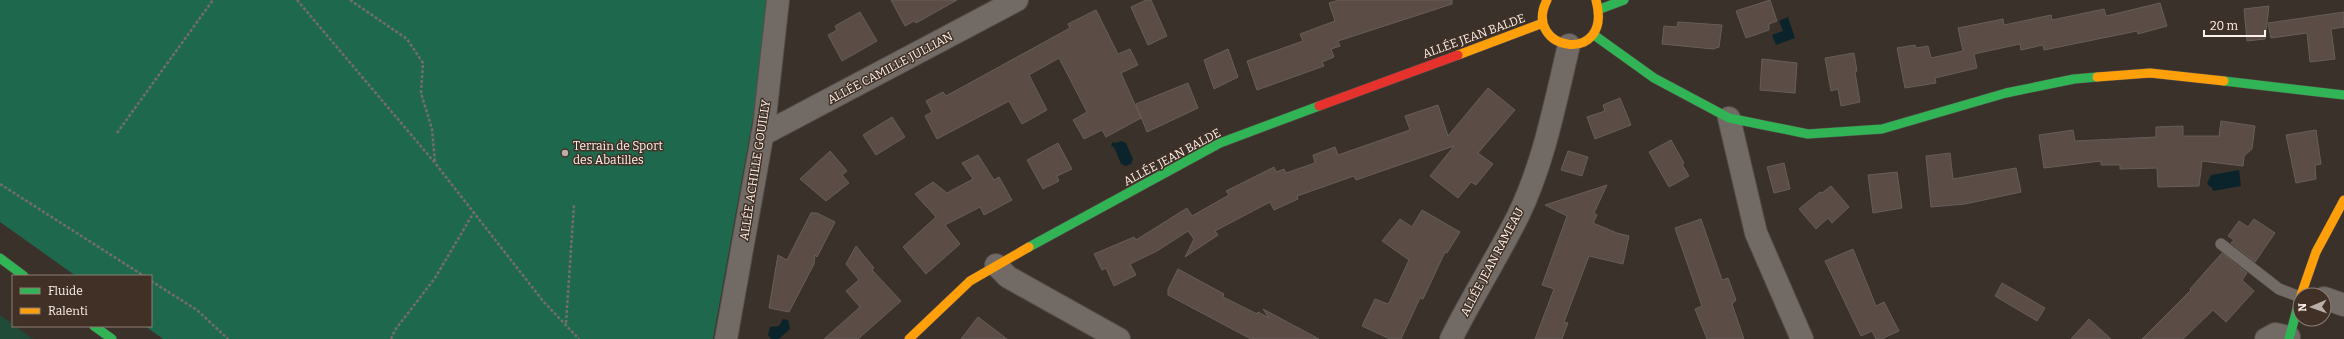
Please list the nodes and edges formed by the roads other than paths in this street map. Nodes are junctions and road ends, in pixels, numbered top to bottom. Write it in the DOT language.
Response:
graph roads {
  1 [pos="778,0"];
  2 [pos="1017,0"];
  3 [pos="1547,0"];
  4 [pos="1624,0"];
  5 [pos="1598,4"];
  6 [pos="1543,23"];
  7 [pos="1594,35"];
  8 [pos="1569,45"];
  9 [pos="2344,95"];
  10 [pos="1729,118"];
  11 [pos="762,135"];
  12 [pos="2344,200"];
  13 [pos="2221,244"];
  14 [pos="0,258"];
  15 [pos="996,265"];
  16 [pos="23,275"];
  17 [pos="2306,287"];
  18 [pos="2292,292"];
  19 [pos="2332,301"];
  20 [pos="2344,305"];
  21 [pos="95,327"];
  22 [pos="2293,327"];
  23 [pos="2289,338"];
  24 [pos="112,339"];
  25 [pos="726,339"];
  26 [pos="909,339"];
  27 [pos="1119,339"];
  28 [pos="1451,339"];
  29 [pos="1802,339"];
  30 [pos="2266,339"];
  1 -- 11 [label="street, ALLÉE ACHILLE GOUILLY"];
  2 -- 11 [label="street, ALLÉE CAMILLE JULLIAN"];
  3 -- 6 [label="street"];
  4 -- 5 [label="street"];
  5 -- 7 [label="street"];
  6 -- 8 [label="street"];
  6 -- 15 [label="street, ALLÉE JEAN BALDE"];
  7 -- 8 [label="street"];
  7 -- 10 [label="street"];
  8 -- 28 [label="street, ALLÉE JEAN RAMEAU"];
  9 -- 10 [label="street"];
  10 -- 29 [label="street"];
  11 -- 25 [label="street, ALLÉE ACHILLE GOUILLY"];
  12 -- 17 [label="street"];
  13 -- 18 [label="lane"];
  14 -- 16 [label="street"];
  15 -- 26 [label="street, ALLÉE JEAN BALDE"];
  15 -- 27 [label="street"];
  19 -- 20 [label="street"];
  21 -- 24 [label="street"];
  22 -- 23 [label="street"];
  23 -- 30 [label="street"];
}
